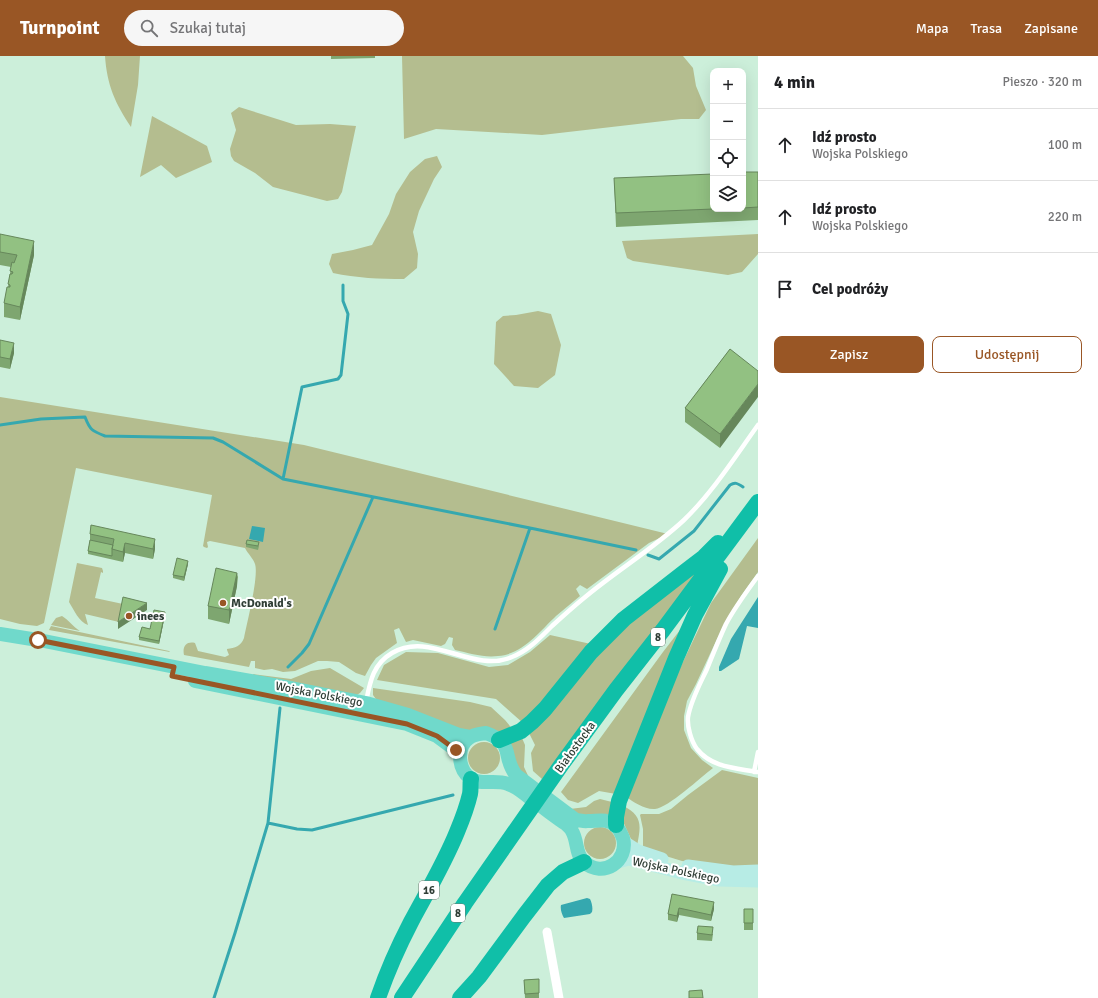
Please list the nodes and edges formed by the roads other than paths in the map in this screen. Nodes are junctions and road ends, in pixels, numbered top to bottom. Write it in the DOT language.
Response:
graph roads {
  1 [pos="758,425"];
  2 [pos="756,510"];
  3 [pos="720,569"];
  4 [pos="758,576"];
  5 [pos="0,634"];
  6 [pos="0,638"];
  7 [pos="173,671"];
  8 [pos="365,709"];
  9 [pos="470,737"];
  10 [pos="499,740"];
  11 [pos="758,752"];
  12 [pos="460,753"];
  13 [pos="565,767"];
  14 [pos="756,772"];
  15 [pos="471,779"];
  16 [pos="568,820"];
  17 [pos="616,825"];
  18 [pos="520,831"];
  19 [pos="624,842"];
  20 [pos="584,862"];
  21 [pos="618,862"];
  22 [pos="758,871"];
  23 [pos="758,881"];
  24 [pos="547,932"];
  25 [pos="378,998"];
  26 [pos="402,998"];
  27 [pos="413,998"];
  28 [pos="460,998"];
  29 [pos="559,998"];
  1 -- 8 [label="lane"];
  2 -- 3 [label="highway, Białostocka / 8"];
  2 -- 10 [label="highway"];
  2 -- 13 [label="highway, Białostocka / 8"];
  3 -- 13 [label="highway, Białostocka / 8"];
  3 -- 17 [label="highway"];
  4 -- 14 [label="lane"];
  5 -- 7 [label="main road, Wojska Polskiego"];
  6 -- 7 [label="main road, Wojska Polskiego"];
  7 -- 8 [label="main road, Wojska Polskiego"];
  8 -- 9 [label="main road, Wojska Polskiego"];
  8 -- 12 [label="main road, Wojska Polskiego"];
  9 -- 10 [label="main road"];
  9 -- 12 [label="main road"];
  10 -- 16 [label="main road"];
  11 -- 14 [label="lane"];
  12 -- 15 [label="main road"];
  13 -- 18 [label="highway, Białostocka / 8"];
  15 -- 16 [label="main road"];
  15 -- 25 [label="highway, 16"];
  16 -- 17 [label="main road"];
  16 -- 20 [label="main road"];
  17 -- 19 [label="main road"];
  18 -- 26 [label="highway, Białostocka / 8"];
  18 -- 27 [label="highway, Białostocka / 8"];
  19 -- 21 [label="main road"];
  19 -- 22 [label="main road, Wojska Polskiego"];
  20 -- 21 [label="main road"];
  20 -- 28 [label="highway"];
  21 -- 23 [label="main road, Wojska Polskiego"];
  24 -- 29 [label="street"];
}
